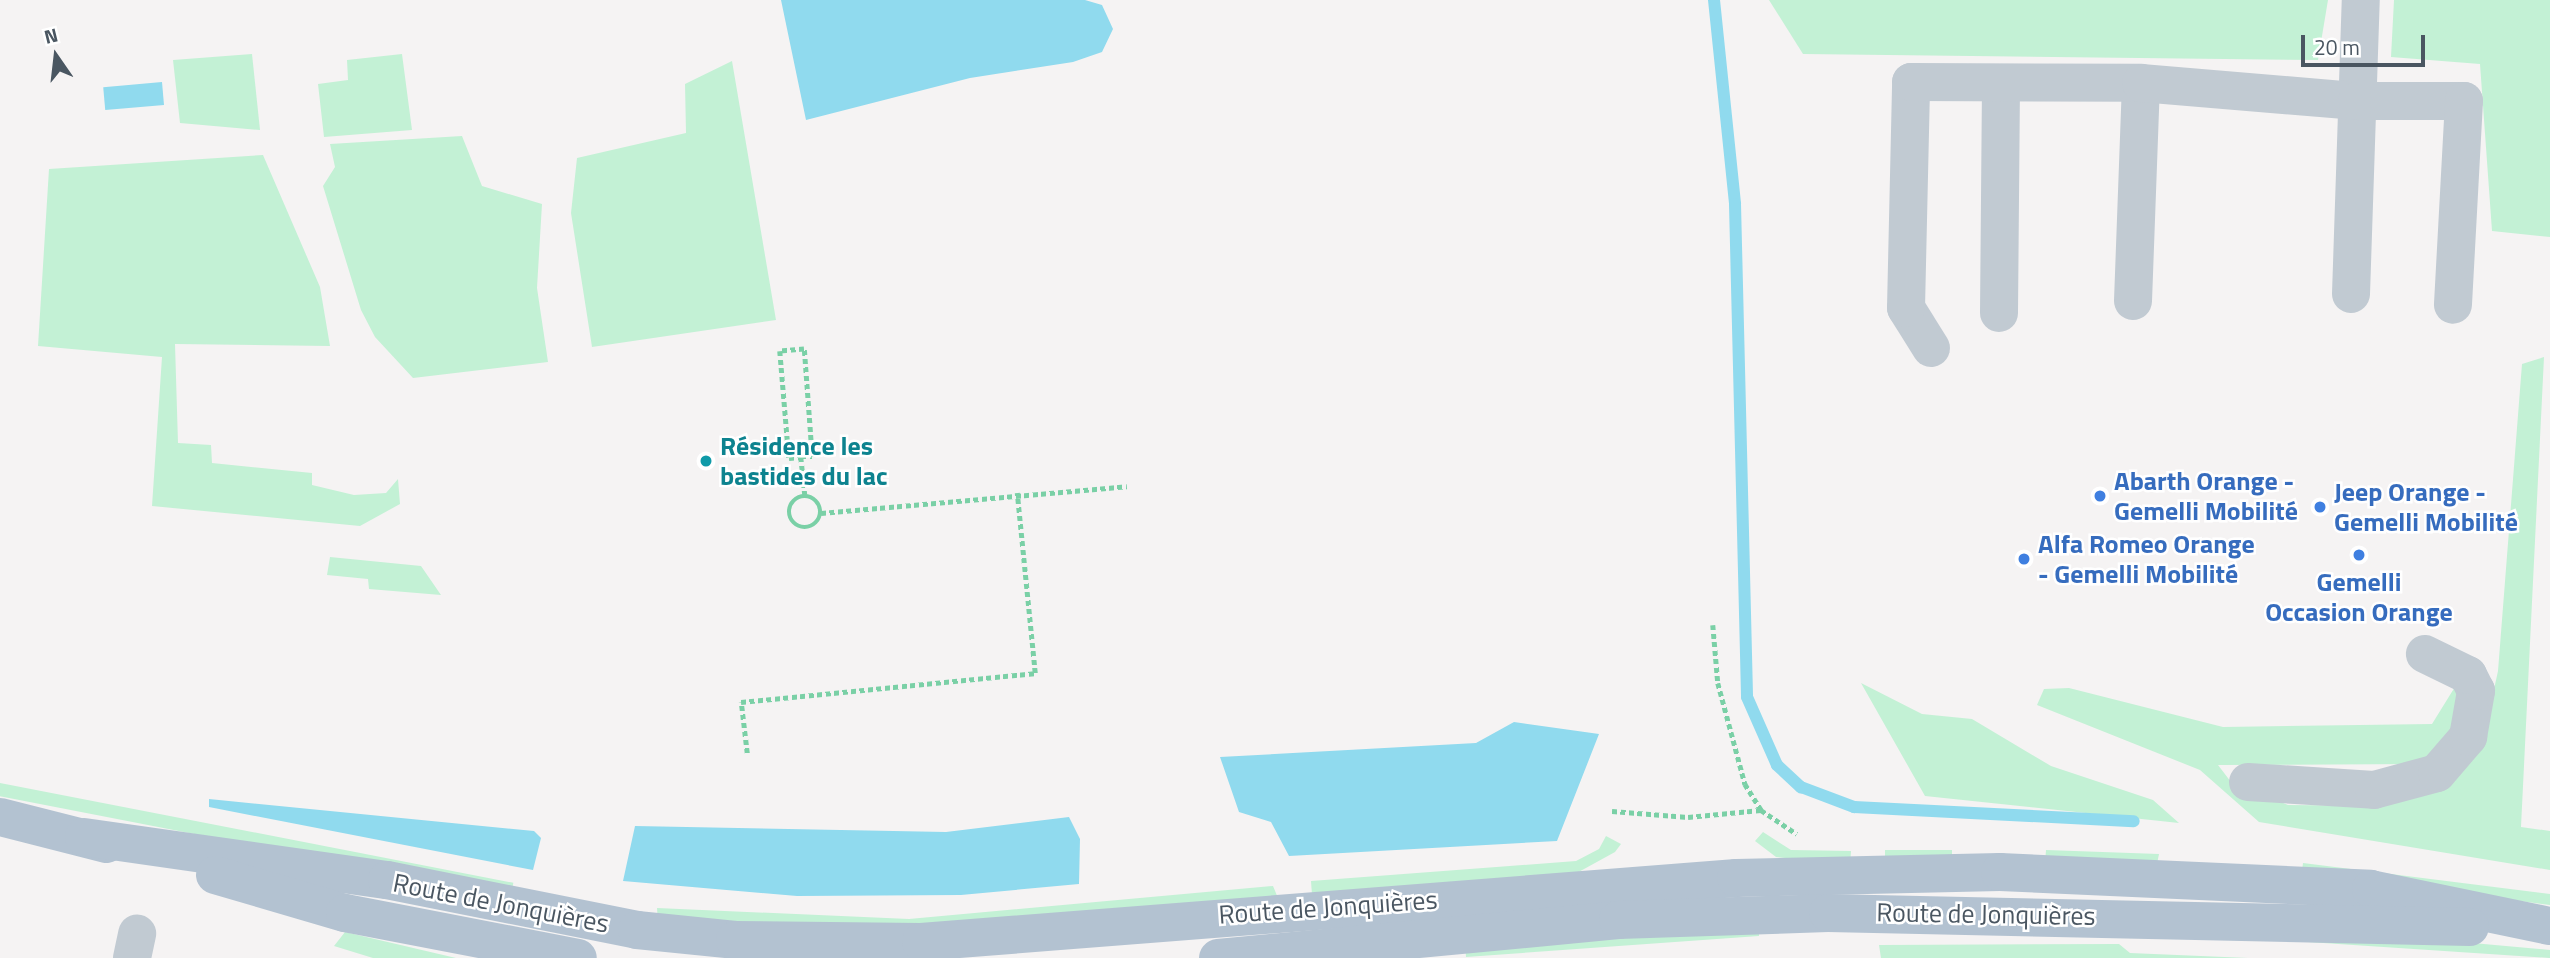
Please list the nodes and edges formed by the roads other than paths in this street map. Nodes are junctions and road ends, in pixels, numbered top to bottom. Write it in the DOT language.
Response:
graph roads {
  1 [pos="2361,0"];
  2 [pos="2141,83"];
  3 [pos="2001,86"];
  4 [pos="2357,101"];
  5 [pos="2351,294"];
  6 [pos="2133,301"];
  7 [pos="2454,305"];
  8 [pos="1999,313"];
  9 [pos="1931,348"];
  10 [pos="2425,653"];
  11 [pos="2248,782"];
  12 [pos="0,817"];
  13 [pos="84,837"];
  14 [pos="1736,878"];
  15 [pos="1649,884"];
  16 [pos="1690,897"];
  17 [pos="1828,913"];
  18 [pos="543,914"];
  19 [pos="2550,927"];
  20 [pos="1422,936"];
  21 [pos="921,942"];
  22 [pos="688,946"];
  23 [pos="578,958"];
  24 [pos="586,958"];
  25 [pos="883,958"];
  26 [pos="1218,958"];
  1 -- 4 [label="street"];
  2 -- 3 [label="street"];
  2 -- 4 [label="street"];
  2 -- 6 [label="street"];
  3 -- 8 [label="street"];
  3 -- 9 [label="street"];
  4 -- 5 [label="street"];
  4 -- 7 [label="street"];
  10 -- 11 [label="street"];
  12 -- 13 [label="main road, Route de Jonquières"];
  13 -- 18 [label="main road, Route de Jonquières"];
  13 -- 23 [label="main road, Route de Jonquières"];
  14 -- 15 [label="main road, Route de Jonquières"];
  14 -- 16 [label="street, Route de Jonquières"];
  14 -- 19 [label="main road, Route de Jonquières"];
  15 -- 16 [label="main road"];
  15 -- 21 [label="main road, Route de Jonquières"];
  16 -- 17 [label="main road"];
  16 -- 20 [label="street, Route de Jonquières"];
  17 -- 19 [label="main road, Route de Jonquières"];
  17 -- 20 [label="main road, Route de Jonquières"];
  18 -- 22 [label="main road, Route de Jonquières"];
  18 -- 24 [label="main road"];
  20 -- 26 [label="main road, Route de Jonquières"];
  21 -- 22 [label="main road, Route de Jonquières"];
  21 -- 25 [label="street, Route de Jonquières"];
}
